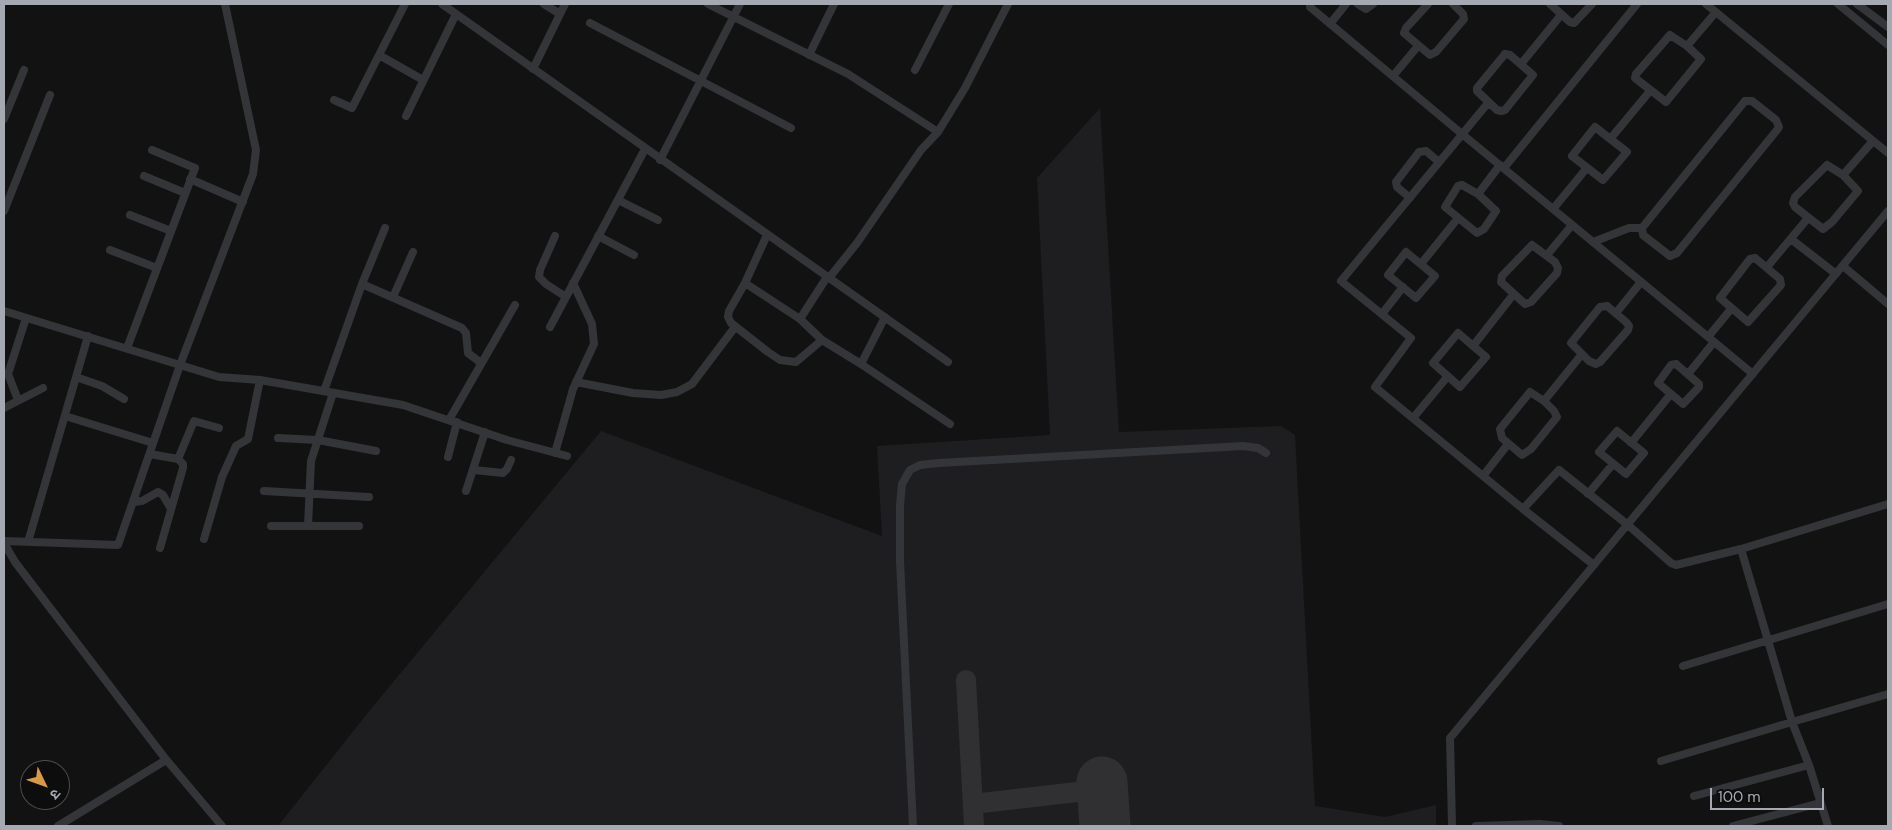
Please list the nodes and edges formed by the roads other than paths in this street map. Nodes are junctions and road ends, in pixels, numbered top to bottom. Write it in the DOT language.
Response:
graph roads {
  1 [pos="225,4"];
  2 [pos="405,4"];
  3 [pos="442,4"];
  4 [pos="544,4"];
  5 [pos="565,4"];
  6 [pos="708,4"];
  7 [pos="740,4"];
  8 [pos="834,4"];
  9 [pos="949,4"];
  10 [pos="1008,4"];
  11 [pos="1310,4"];
  12 [pos="1346,4"];
  13 [pos="1358,4"];
  14 [pos="1373,4"];
  15 [pos="1428,4"];
  16 [pos="1453,4"];
  17 [pos="1550,4"];
  18 [pos="1592,4"];
  19 [pos="1636,4"];
  20 [pos="1706,4"];
  21 [pos="1838,4"];
  22 [pos="1857,4"];
  23 [pos="1716,12"];
  24 [pos="456,14"];
  25 [pos="560,14"];
  26 [pos="1561,15"];
  27 [pos="733,17"];
  28 [pos="590,23"];
  29 [pos="1330,24"];
  30 [pos="1888,27"];
  31 [pos="1888,45"];
  32 [pos="1418,46"];
  33 [pos="1687,46"];
  34 [pos="809,54"];
  35 [pos="379,55"];
  36 [pos="1521,64"];
  37 [pos="533,69"];
  38 [pos="24,70"];
  39 [pos="915,70"];
  40 [pos="1393,76"];
  41 [pos="423,80"];
  42 [pos="701,81"];
  43 [pos="1650,91"];
  44 [pos="50,95"];
  45 [pos="334,100"];
  46 [pos="1488,103"];
  47 [pos="406,116"];
  48 [pos="4,119"];
  49 [pos="791,128"];
  50 [pos="938,132"];
  51 [pos="1462,134"];
  52 [pos="1611,138"];
  53 [pos="1873,141"];
  54 [pos="645,149"];
  55 [pos="152,150"];
  56 [pos="1888,154"];
  57 [pos="660,160"];
  58 [pos="1440,162"];
  59 [pos="1502,166"];
  60 [pos="1586,169"];
  61 [pos="1843,175"];
  62 [pos="144,176"];
  63 [pos="190,179"];
  64 [pos="185,193"];
  65 [pos="1478,194"];
  66 [pos="1410,198"];
  67 [pos="618,200"];
  68 [pos="242,202"];
  69 [pos="1553,209"];
  70 [pos="4,211"];
  71 [pos="1888,211"];
  72 [pos="130,215"];
  73 [pos="1458,218"];
  74 [pos="1808,218"];
  75 [pos="658,220"];
  76 [pos="1572,225"];
  77 [pos="384,228"];
  78 [pos="1642,228"];
  79 [pos="171,231"];
  80 [pos="767,235"];
  81 [pos="555,236"];
  82 [pos="598,236"];
  83 [pos="1791,239"];
  84 [pos="1593,242"];
  85 [pos="110,250"];
  86 [pos="414,252"];
  87 [pos="634,255"];
  88 [pos="1547,255"];
  89 [pos="1421,264"];
  90 [pos="1843,266"];
  91 [pos="157,268"];
  92 [pos="1766,268"];
  93 [pos="1836,274"];
  94 [pos="828,278"];
  95 [pos="1641,282"];
  96 [pos="573,283"];
  97 [pos="745,283"];
  98 [pos="362,284"];
  99 [pos="1403,287"];
  100 [pos="1514,295"];
  101 [pos="393,297"];
  102 [pos="566,297"];
  103 [pos="1888,304"];
  104 [pos="515,305"];
  105 [pos="1731,309"];
  106 [pos="4,311"];
  107 [pos="1616,313"];
  108 [pos="1382,314"];
  109 [pos="884,317"];
  110 [pos="26,318"];
  111 [pos="800,319"];
  112 [pos="550,327"];
  113 [pos="735,327"];
  114 [pos="88,336"];
  115 [pos="822,340"];
  116 [pos="1711,340"];
  117 [pos="1473,346"];
  118 [pos="127,348"];
  119 [pos="1582,354"];
  120 [pos="948,362"];
  121 [pos="481,364"];
  122 [pos="861,364"];
  123 [pos="180,365"];
  124 [pos="1688,374"];
  125 [pos="1753,374"];
  126 [pos="1448,376"];
  127 [pos="76,377"];
  128 [pos="260,380"];
  129 [pos="576,382"];
  130 [pos="43,388"];
  131 [pos="324,391"];
  132 [pos="333,393"];
  133 [pos="1670,395"];
  134 [pos="124,399"];
  135 [pos="18,400"];
  136 [pos="1544,401"];
  137 [pos="4,408"];
  138 [pos="65,416"];
  139 [pos="1413,418"];
  140 [pos="453,421"];
  141 [pos="950,424"];
  142 [pos="219,428"];
  143 [pos="484,432"];
  144 [pos="278,438"];
  145 [pos="318,440"];
  146 [pos="153,443"];
  147 [pos="1630,443"];
  148 [pos="1508,444"];
  149 [pos="376,451"];
  150 [pos="555,453"];
  151 [pos="1266,453"];
  152 [pos="150,454"];
  153 [pos="448,456"];
  154 [pos="567,456"];
  155 [pos="178,459"];
  156 [pos="510,460"];
  157 [pos="1613,464"];
  158 [pos="474,470"];
  159 [pos="1483,476"];
  160 [pos="264,491"];
  161 [pos="466,491"];
  162 [pos="310,493"];
  163 [pos="1588,494"];
  164 [pos="369,497"];
  165 [pos="133,502"];
  166 [pos="1888,504"];
  167 [pos="171,509"];
  168 [pos="1523,509"];
  169 [pos="1628,525"];
  170 [pos="271,526"];
  171 [pos="308,526"];
  172 [pos="359,526"];
  173 [pos="204,538"];
  174 [pos="4,542"];
  175 [pos="28,542"];
  176 [pos="160,548"];
  177 [pos="1741,549"];
  178 [pos="1594,565"];
  179 [pos="1888,604"];
  180 [pos="1767,641"];
  181 [pos="1683,666"];
  182 [pos="1888,694"];
  183 [pos="1792,722"];
  184 [pos="166,760"];
  185 [pos="1662,761"];
  186 [pos="1809,765"];
  187 [pos="1694,796"];
  188 [pos="1820,802"];
  189 [pos="58,826"];
  190 [pos="222,826"];
  191 [pos="913,826"];
  192 [pos="1452,826"];
  193 [pos="1476,826"];
  194 [pos="1512,826"];
  195 [pos="1559,826"];
  196 [pos="1733,826"];
  197 [pos="1828,826"];
  1 -- 68 [label="street"];
  2 -- 35 [label="street"];
  3 -- 24 [label="street"];
  4 -- 25 [label="street"];
  5 -- 25 [label="street"];
  6 -- 27 [label="street"];
  7 -- 27 [label="street"];
  8 -- 34 [label="street"];
  9 -- 39 [label="street"];
  10 -- 50 [label="street"];
  11 -- 29 [label="street"];
  12 -- 29 [label="street"];
  13 -- 14 [label="street"];
  15 -- 32 [label="street"];
  16 -- 32 [label="street"];
  17 -- 26 [label="street"];
  18 -- 26 [label="street"];
  19 -- 59 [label="street"];
  20 -- 23 [label="street"];
  21 -- 31 [label="street"];
  22 -- 30 [label="street"];
  23 -- 33 [label="street"];
  23 -- 53 [label="street"];
  24 -- 37 [label="street"];
  24 -- 41 [label="street"];
  25 -- 37 [label="street"];
  26 -- 36 [label="street"];
  27 -- 34 [label="street"];
  27 -- 42 [label="street"];
  28 -- 42 [label="street"];
  29 -- 40 [label="street"];
  32 -- 40 [label="street"];
  33 -- 43 [label="street"];
  33 -- 43 [label="street"];
  34 -- 50 [label="street"];
  35 -- 41 [label="street"];
  35 -- 45 [label="street"];
  36 -- 46 [label="street"];
  36 -- 46 [label="street"];
  37 -- 54 [label="street"];
  38 -- 48 [label="street"];
  40 -- 51 [label="street"];
  41 -- 47 [label="street"];
  42 -- 49 [label="street"];
  42 -- 57 [label="street"];
  43 -- 52 [label="street"];
  44 -- 70 [label="street"];
  46 -- 51 [label="street"];
  50 -- 94 [label="street"];
  51 -- 58 [label="street"];
  51 -- 59 [label="street"];
  52 -- 60 [label="street"];
  52 -- 60 [label="street"];
  53 -- 56 [label="street"];
  53 -- 61 [label="street"];
  54 -- 57 [label="street"];
  54 -- 67 [label="street"];
  55 -- 63 [label="street"];
  57 -- 80 [label="street"];
  58 -- 66 [label="street"];
  58 -- 66 [label="street"];
  59 -- 65 [label="street"];
  59 -- 69 [label="street"];
  60 -- 69 [label="street"];
  61 -- 74 [label="street"];
  61 -- 74 [label="street"];
  62 -- 64 [label="street"];
  63 -- 64 [label="street"];
  63 -- 68 [label="street"];
  64 -- 79 [label="street"];
  65 -- 73 [label="street"];
  65 -- 73 [label="street"];
  66 -- 108 [label="street"];
  67 -- 75 [label="street"];
  67 -- 82 [label="street"];
  68 -- 123 [label="street"];
  69 -- 76 [label="street"];
  71 -- 90 [label="street"];
  72 -- 79 [label="street"];
  73 -- 89 [label="street"];
  74 -- 83 [label="street"];
  76 -- 84 [label="street"];
  76 -- 88 [label="street"];
  77 -- 98 [label="street"];
  78 -- 78 [label="street"];
  78 -- 84 [label="street"];
  79 -- 91 [label="street"];
  80 -- 94 [label="street"];
  80 -- 97 [label="street"];
  81 -- 102 [label="street"];
  82 -- 87 [label="street"];
  82 -- 96 [label="street"];
  83 -- 92 [label="street"];
  83 -- 93 [label="street"];
  84 -- 95 [label="street"];
  85 -- 91 [label="street"];
  86 -- 101 [label="street"];
  88 -- 100 [label="street"];
  88 -- 100 [label="street"];
  89 -- 99 [label="street"];
  89 -- 99 [label="street"];
  90 -- 93 [label="street"];
  90 -- 103 [label="street"];
  91 -- 118 [label="street"];
  92 -- 105 [label="street"];
  92 -- 105 [label="street"];
  93 -- 125 [label="street"];
  94 -- 109 [label="street"];
  94 -- 111 [label="street"];
  95 -- 107 [label="street"];
  95 -- 116 [label="street"];
  96 -- 102 [label="street"];
  96 -- 129 [label="street"];
  97 -- 111 [label="street"];
  97 -- 113 [label="street"];
  98 -- 101 [label="street"];
  98 -- 131 [label="street"];
  99 -- 108 [label="street"];
  100 -- 117 [label="street"];
  101 -- 121 [label="street"];
  102 -- 112 [label="street"];
  104 -- 121 [label="street"];
  105 -- 116 [label="street"];
  106 -- 110 [label="street"];
  107 -- 119 [label="street"];
  107 -- 119 [label="street"];
  108 -- 139 [label="street"];
  109 -- 120 [label="street"];
  109 -- 122 [label="street"];
  110 -- 114 [label="street"];
  110 -- 135 [label="street"];
  111 -- 115 [label="street"];
  113 -- 115 [label="street"];
  113 -- 129 [label="street"];
  114 -- 118 [label="street"];
  114 -- 127 [label="street"];
  115 -- 122 [label="street"];
  116 -- 124 [label="street"];
  116 -- 125 [label="street"];
  117 -- 126 [label="street"];
  117 -- 126 [label="street"];
  118 -- 123 [label="street"];
  119 -- 136 [label="street"];
  121 -- 140 [label="street"];
  122 -- 141 [label="street"];
  123 -- 128 [label="street"];
  123 -- 146 [label="street"];
  124 -- 133 [label="street"];
  124 -- 133 [label="street"];
  125 -- 169 [label="street"];
  126 -- 139 [label="street"];
  127 -- 134 [label="street"];
  127 -- 138 [label="street"];
  128 -- 131 [label="street"];
  128 -- 173 [label="street"];
  129 -- 150 [label="street"];
  130 -- 135 [label="street"];
  131 -- 132 [label="street"];
  132 -- 140 [label="street"];
  132 -- 145 [label="street"];
  133 -- 147 [label="street"];
  135 -- 137 [label="street"];
  136 -- 148 [label="street"];
  136 -- 148 [label="street"];
  138 -- 146 [label="street"];
  138 -- 175 [label="street"];
  139 -- 159 [label="street"];
  140 -- 143 [label="street"];
  140 -- 153 [label="street"];
  142 -- 155 [label="street"];
  143 -- 150 [label="street"];
  143 -- 158 [label="street"];
  144 -- 145 [label="street"];
  145 -- 149 [label="street"];
  145 -- 162 [label="street"];
  146 -- 152 [label="street"];
  147 -- 157 [label="street"];
  147 -- 157 [label="street"];
  148 -- 159 [label="street"];
  150 -- 154 [label="street"];
  151 -- 191 [label="street"];
  152 -- 155 [label="street"];
  152 -- 165 [label="street"];
  155 -- 167 [label="street"];
  156 -- 158 [label="street"];
  157 -- 163 [label="street"];
  158 -- 161 [label="street"];
  159 -- 168 [label="street"];
  160 -- 162 [label="street"];
  162 -- 164 [label="street"];
  162 -- 171 [label="street"];
  163 -- 168 [label="street"];
  163 -- 169 [label="street"];
  165 -- 167 [label="street"];
  165 -- 175 [label="street"];
  166 -- 177 [label="street"];
  167 -- 176 [label="street"];
  168 -- 178 [label="street"];
  169 -- 177 [label="street"];
  169 -- 178 [label="street"];
  170 -- 171 [label="street"];
  171 -- 172 [label="street"];
  174 -- 175 [label="street"];
  174 -- 184 [label="street"];
  177 -- 180 [label="street"];
  178 -- 192 [label="street"];
  179 -- 180 [label="street"];
  180 -- 181 [label="street"];
  180 -- 183 [label="street"];
  182 -- 183 [label="street"];
  183 -- 185 [label="street"];
  183 -- 186 [label="street"];
  184 -- 189 [label="street"];
  184 -- 190 [label="street"];
  186 -- 187 [label="street"];
  186 -- 188 [label="street"];
  188 -- 196 [label="street"];
  188 -- 197 [label="street"];
  193 -- 194 [label="street"];
  194 -- 195 [label="street"];
}
